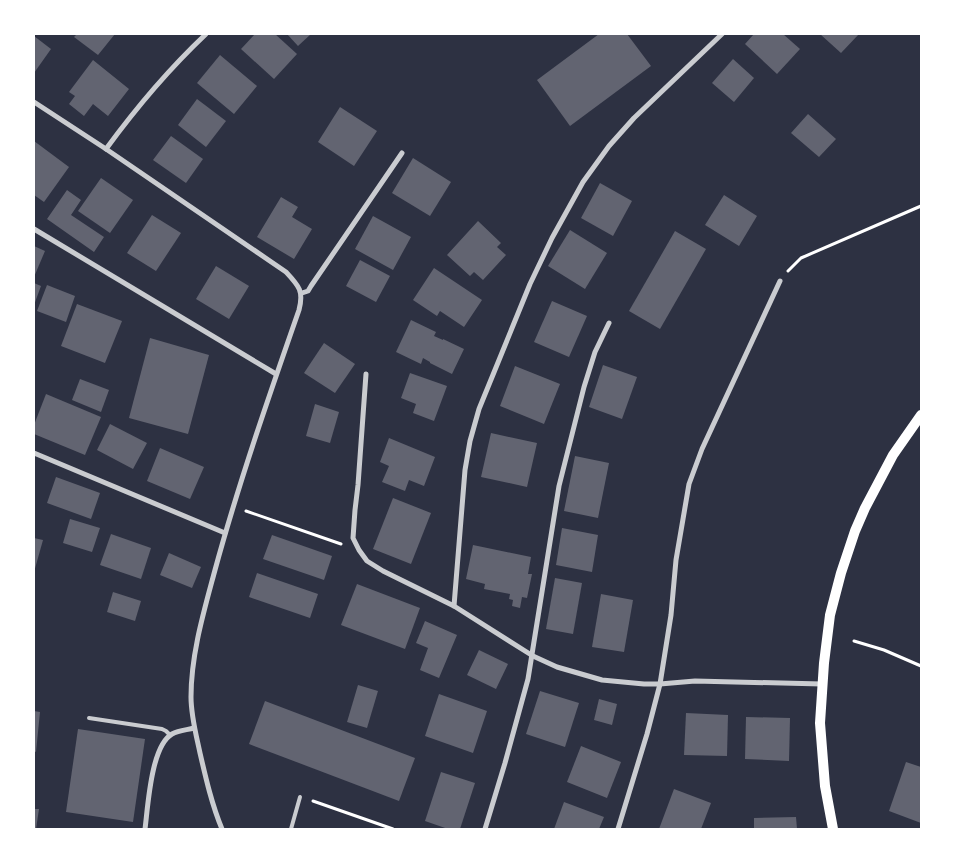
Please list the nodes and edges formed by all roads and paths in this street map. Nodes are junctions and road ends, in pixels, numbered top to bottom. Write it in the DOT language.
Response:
graph roads {
  1 [pos="206,34"];
  2 [pos="722,34"];
  3 [pos="34,102"];
  4 [pos="106,149"];
  5 [pos="402,153"];
  6 [pos="921,206"];
  7 [pos="34,229"];
  8 [pos="780,281"];
  9 [pos="302,294"];
  10 [pos="609,322"];
  11 [pos="276,374"];
  12 [pos="366,374"];
  13 [pos="921,415"];
  14 [pos="34,453"];
  15 [pos="234,506"];
  16 [pos="225,533"];
  17 [pos="359,550"];
  18 [pos="454,606"];
  19 [pos="854,641"];
  20 [pos="533,656"];
  21 [pos="921,666"];
  22 [pos="660,684"];
  23 [pos="822,684"];
  24 [pos="89,718"];
  25 [pos="194,728"];
  26 [pos="170,735"];
  27 [pos="300,797"];
  28 [pos="145,829"];
  29 [pos="222,829"];
  30 [pos="291,829"];
  31 [pos="393,829"];
  32 [pos="485,829"];
  33 [pos="618,829"];
  34 [pos="833,829"];
  1 -- 4 [label="street"];
  2 -- 18 [label="street"];
  3 -- 4 [label="street"];
  4 -- 9 [label="street"];
  5 -- 9 [label="street"];
  6 -- 8 [label="path"];
  7 -- 11 [label="street"];
  8 -- 22 [label="street"];
  9 -- 11 [label="street"];
  10 -- 20 [label="street"];
  11 -- 15 [label="street"];
  12 -- 17 [label="street"];
  13 -- 23 [label="main road"];
  14 -- 16 [label="street"];
  15 -- 16 [label="street"];
  15 -- 17 [label="path"];
  16 -- 25 [label="street"];
  17 -- 18 [label="street"];
  18 -- 20 [label="street"];
  19 -- 21 [label="path"];
  20 -- 22 [label="street"];
  20 -- 32 [label="street"];
  22 -- 23 [label="street"];
  22 -- 33 [label="street"];
  23 -- 34 [label="main road"];
  24 -- 26 [label="lane"];
  25 -- 26 [label="street"];
  25 -- 29 [label="street"];
  26 -- 28 [label="street"];
  27 -- 30 [label="lane"];
  27 -- 31 [label="path"];
}
